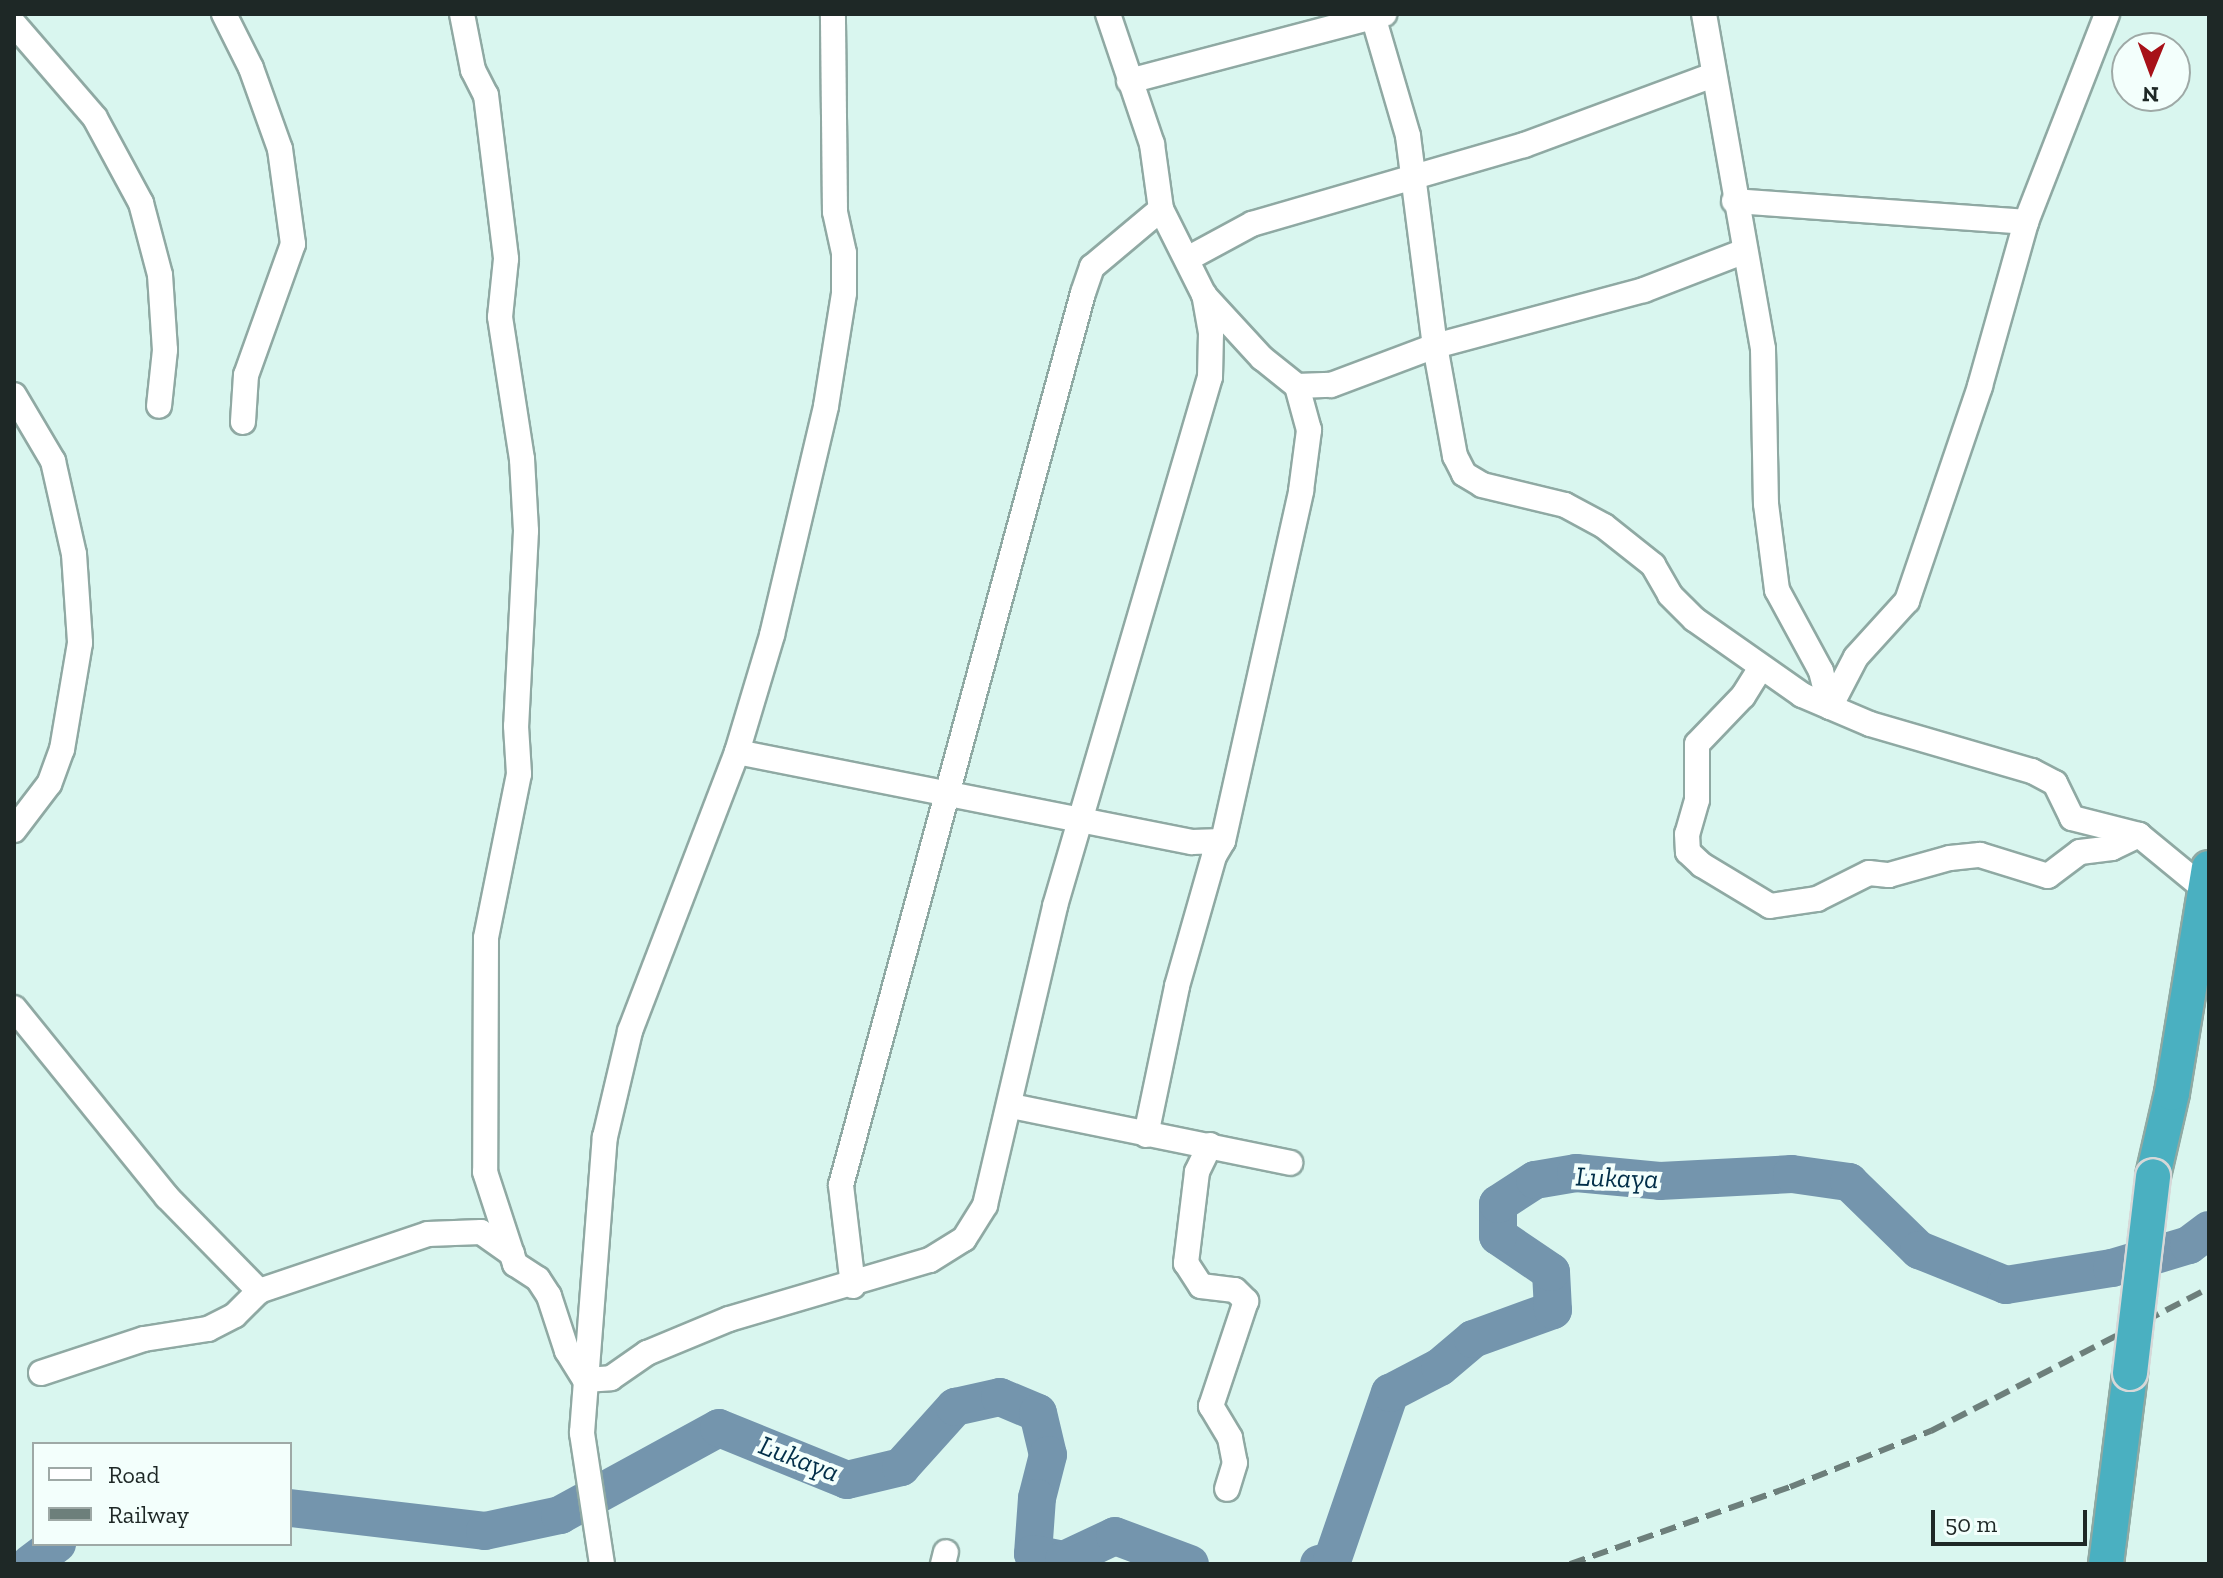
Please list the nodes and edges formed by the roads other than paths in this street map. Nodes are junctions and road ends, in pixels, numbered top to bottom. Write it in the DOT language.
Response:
graph roads {
  1 [pos="224,14"];
  2 [pos="462,14"];
  3 [pos="833,14"];
  4 [pos="1108,14"];
  5 [pos="1704,14"];
  6 [pos="2107,14"];
  7 [pos="1378,15"];
  8 [pos="14,24"];
  9 [pos="1713,75"];
  10 [pos="1129,81"];
  11 [pos="1410,182"];
  12 [pos="1734,201"];
  13 [pos="1161,209"];
  14 [pos="2026,222"];
  15 [pos="1745,251"];
  16 [pos="1189,258"];
  17 [pos="1204,295"];
  18 [pos="1435,346"];
  19 [pos="1297,386"];
  20 [pos="14,395"];
  21 [pos="159,406"];
  22 [pos="243,422"];
  23 [pos="1760,669"];
  24 [pos="1830,707"];
  25 [pos="737,752"];
  26 [pos="949,792"];
  27 [pos="1080,818"];
  28 [pos="14,830"];
  29 [pos="2139,835"];
  30 [pos="1223,841"];
  31 [pos="2207,879"];
  32 [pos="14,1008"];
  33 [pos="1011,1106"];
  34 [pos="1146,1135"];
  35 [pos="1210,1145"];
  36 [pos="1290,1163"];
  37 [pos="512,1254"];
  38 [pos="853,1286"];
  39 [pos="259,1291"];
  40 [pos="41,1373"];
  41 [pos="585,1380"];
  42 [pos="1227,1489"];
  43 [pos="602,1564"];
  44 [pos="2106,1564"];
  1 -- 22 [label="street"];
  2 -- 37 [label="street"];
  3 -- 25 [label="street"];
  4 -- 10 [label="street"];
  5 -- 9 [label="street"];
  6 -- 14 [label="street"];
  7 -- 10 [label="street"];
  7 -- 11 [label="street"];
  8 -- 21 [label="street"];
  9 -- 11 [label="street"];
  9 -- 12 [label="street"];
  10 -- 13 [label="street"];
  11 -- 16 [label="street"];
  11 -- 18 [label="street"];
  12 -- 14 [label="street"];
  12 -- 15 [label="street"];
  13 -- 16 [label="street"];
  13 -- 26 [label="street"];
  14 -- 24 [label="street"];
  15 -- 18 [label="street"];
  15 -- 24 [label="street"];
  16 -- 17 [label="street"];
  17 -- 19 [label="street"];
  17 -- 27 [label="street"];
  18 -- 19 [label="street"];
  18 -- 23 [label="street"];
  19 -- 30 [label="street"];
  20 -- 28 [label="street"];
  23 -- 24 [label="street"];
  23 -- 29 [label="street"];
  24 -- 29 [label="street"];
  25 -- 26 [label="street"];
  25 -- 41 [label="street"];
  26 -- 27 [label="street"];
  26 -- 38 [label="street"];
  27 -- 30 [label="street"];
  27 -- 33 [label="street"];
  29 -- 31 [label="street"];
  30 -- 34 [label="street"];
  31 -- 44 [label="highway, bridge"];
  32 -- 39 [label="street"];
  33 -- 34 [label="street"];
  33 -- 38 [label="street"];
  34 -- 35 [label="street"];
  35 -- 36 [label="street"];
  35 -- 42 [label="street"];
  37 -- 39 [label="street"];
  37 -- 41 [label="street"];
  38 -- 41 [label="street"];
  39 -- 40 [label="street"];
  41 -- 43 [label="street"];
}
